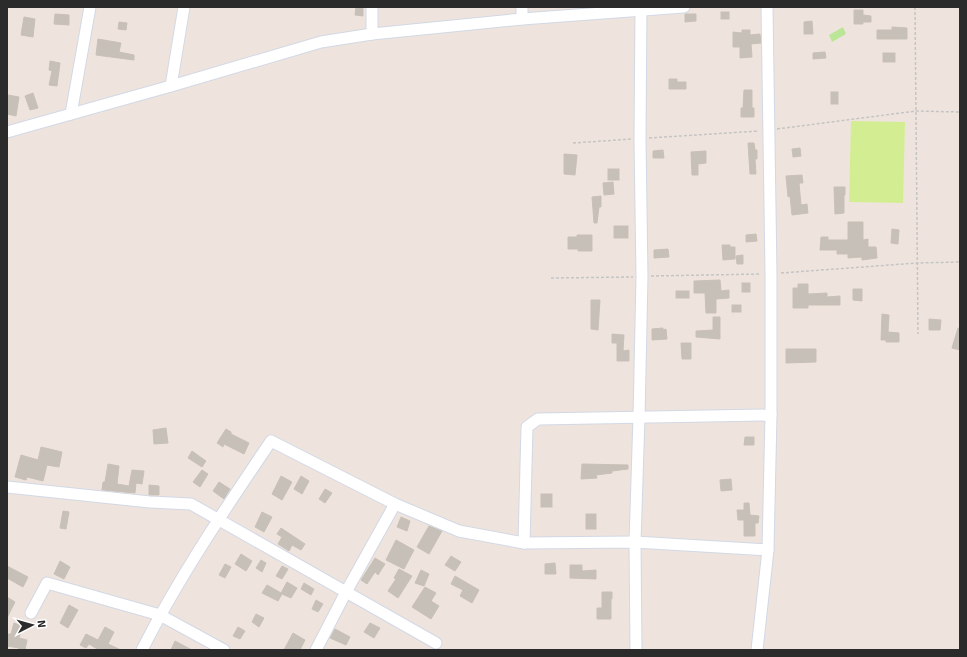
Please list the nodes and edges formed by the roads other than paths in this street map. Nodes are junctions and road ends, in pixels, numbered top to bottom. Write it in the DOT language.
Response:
graph roads {
  1 [pos="184,7"];
  2 [pos="372,7"];
  3 [pos="522,7"];
  4 [pos="684,7"];
  5 [pos="767,7"];
  6 [pos="86,8"];
  7 [pos="641,9"];
  8 [pos="522,19"];
  9 [pos="372,34"];
  10 [pos="171,86"];
  11 [pos="71,114"];
  12 [pos="7,132"];
  13 [pos="771,415"];
  14 [pos="639,417"];
  15 [pos="7,487"];
  16 [pos="395,504"];
  17 [pos="218,519"];
  18 [pos="635,542"];
  19 [pos="524,543"];
  20 [pos="768,550"];
  21 [pos="346,592"];
  22 [pos="31,613"];
  23 [pos="160,615"];
  24 [pos="436,643"];
  25 [pos="142,650"];
  26 [pos="224,650"];
  27 [pos="316,650"];
  28 [pos="636,650"];
  29 [pos="757,650"];
  1 -- 10 [label="street"];
  2 -- 9 [label="street"];
  3 -- 8 [label="street"];
  4 -- 7 [label="street"];
  5 -- 13 [label="street"];
  6 -- 11 [label="street"];
  7 -- 8 [label="street"];
  7 -- 14 [label="street"];
  8 -- 9 [label="street"];
  9 -- 10 [label="street"];
  10 -- 11 [label="street"];
  11 -- 12 [label="street"];
  13 -- 14 [label="street"];
  13 -- 20 [label="street"];
  14 -- 18 [label="street"];
  14 -- 19 [label="street"];
  15 -- 17 [label="street"];
  16 -- 17 [label="street"];
  16 -- 19 [label="street"];
  16 -- 21 [label="street"];
  17 -- 21 [label="street"];
  17 -- 23 [label="street"];
  18 -- 19 [label="street"];
  18 -- 20 [label="street"];
  18 -- 28 [label="street"];
  20 -- 29 [label="street"];
  21 -- 24 [label="street"];
  21 -- 27 [label="street"];
  22 -- 23 [label="street"];
  23 -- 25 [label="street"];
  23 -- 26 [label="street"];
}
